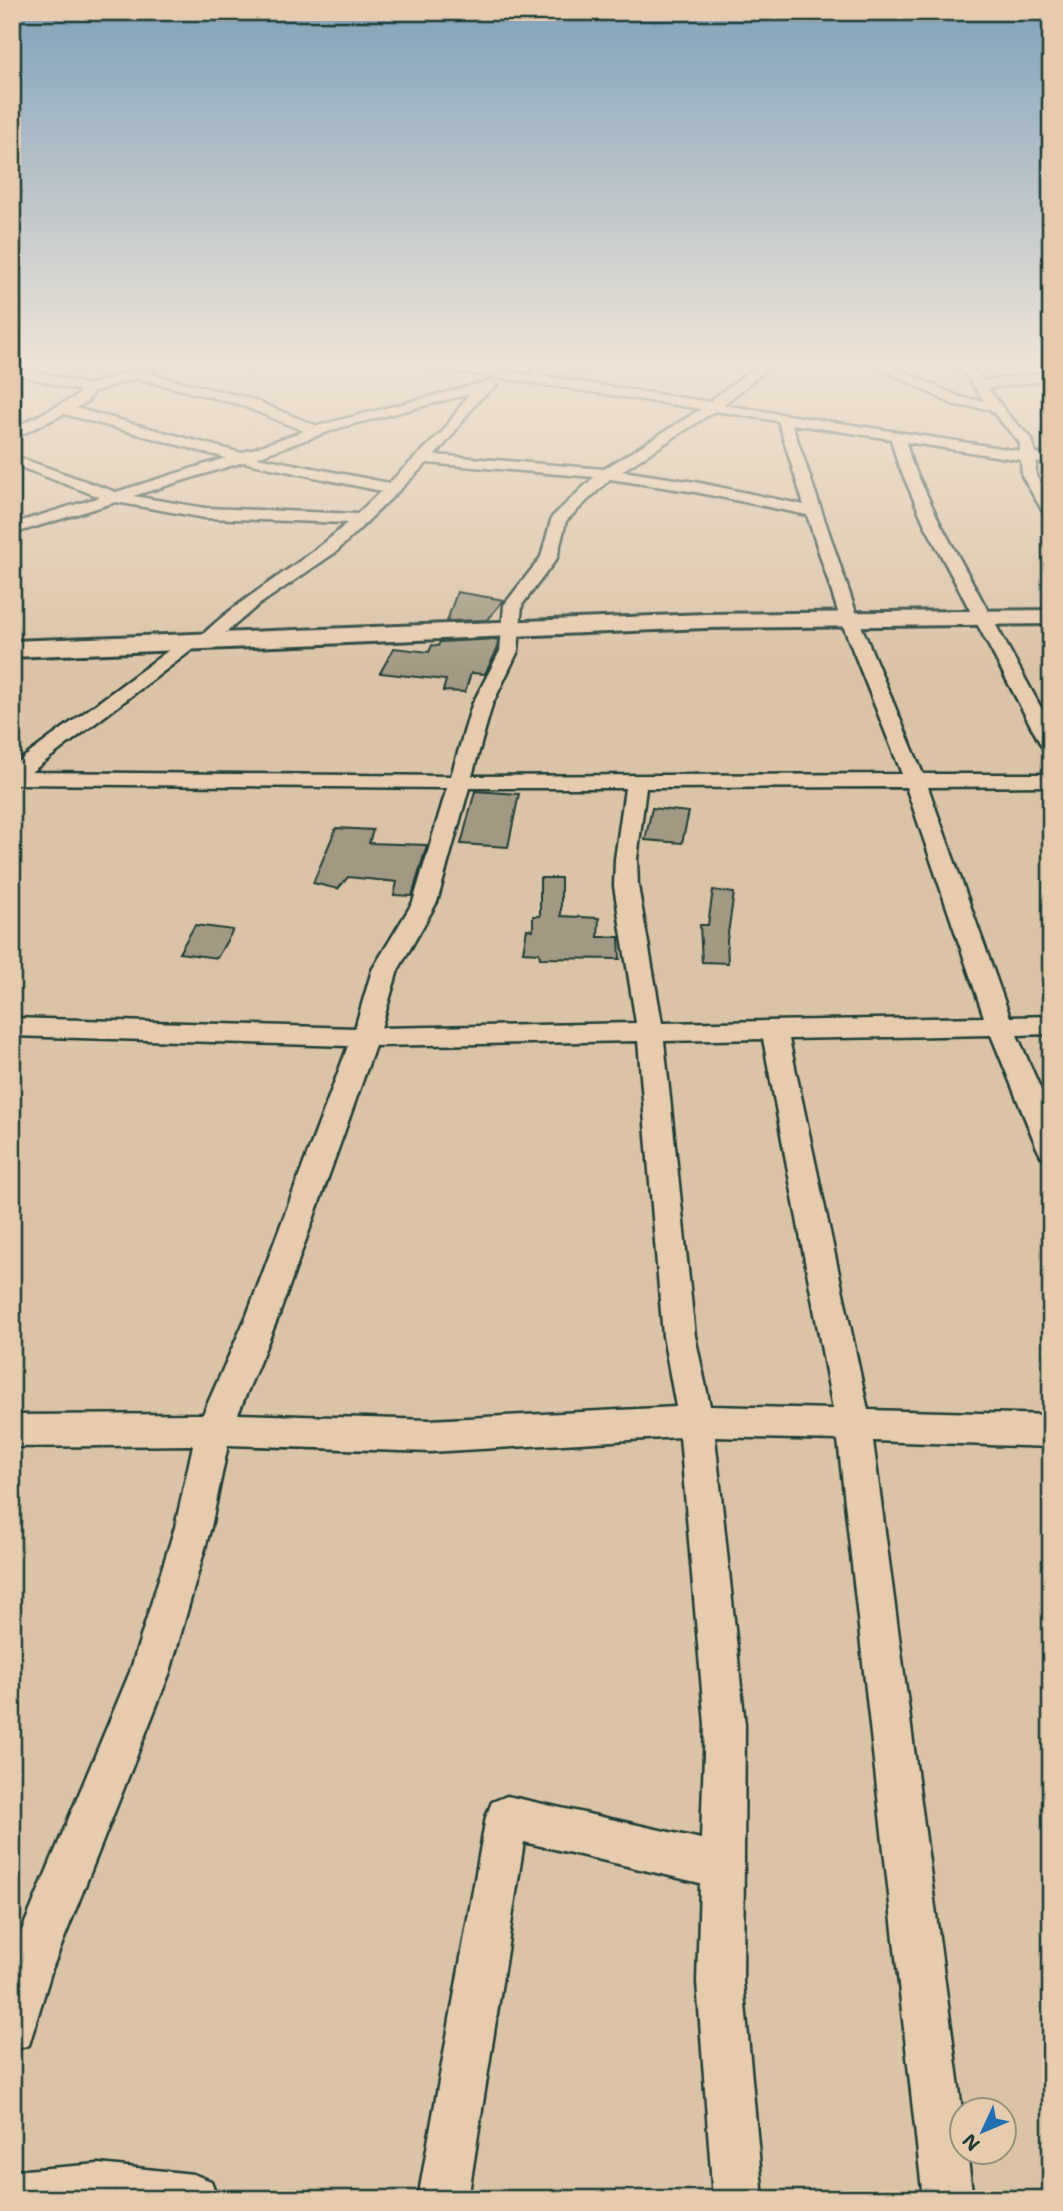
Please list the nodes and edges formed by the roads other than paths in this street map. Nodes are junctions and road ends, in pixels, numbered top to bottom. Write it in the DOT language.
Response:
graph roads {
  1 [pos="39,466"];
  2 [pos="213,466"];
  3 [pos="279,466"];
  4 [pos="414,466"];
  5 [pos="510,466"];
  6 [pos="618,466"];
  7 [pos="800,466"];
  8 [pos="906,466"];
  9 [pos="1030,466"];
  10 [pos="604,475"];
  11 [pos="391,488"];
  12 [pos="113,496"];
  13 [pos="816,512"];
  14 [pos="1051,512"];
  15 [pos="360,519"];
  16 [pos="12,529"];
  17 [pos="980,617"];
  18 [pos="1051,617"];
  19 [pos="849,618"];
  20 [pos="513,629"];
  21 [pos="201,640"];
  22 [pos="12,649"];
  23 [pos="1051,744"];
  24 [pos="12,777"];
  25 [pos="1051,780"];
  26 [pos="915,781"];
  27 [pos="461,782"];
  28 [pos="636,782"];
  29 [pos="1000,1025"];
  30 [pos="1051,1025"];
  31 [pos="12,1027"];
  32 [pos="774,1029"];
  33 [pos="650,1031"];
  34 [pos="365,1037"];
  35 [pos="1051,1148"];
  36 [pos="696,1421"];
  37 [pos="854,1427"];
  38 [pos="214,1429"];
  39 [pos="12,1431"];
  40 [pos="1051,1431"];
  41 [pos="723,1866"];
  42 [pos="12,2028"];
  43 [pos="12,2196"];
  44 [pos="193,2199"];
  45 [pos="443,2199"];
  46 [pos="738,2199"];
  47 [pos="948,2199"];
  1 -- 12 [label="street"];
  2 -- 12 [label="street"];
  3 -- 11 [label="street"];
  4 -- 11 [label="street"];
  5 -- 10 [label="street"];
  6 -- 10 [label="street"];
  7 -- 13 [label="street"];
  8 -- 17 [label="street"];
  9 -- 14 [label="street"];
  10 -- 13 [label="street"];
  10 -- 20 [label="street"];
  11 -- 15 [label="street"];
  12 -- 15 [label="street"];
  12 -- 16 [label="street"];
  13 -- 19 [label="street"];
  15 -- 21 [label="street"];
  17 -- 18 [label="main road"];
  17 -- 19 [label="main road"];
  17 -- 23 [label="street"];
  19 -- 20 [label="main road"];
  19 -- 26 [label="street"];
  20 -- 21 [label="main road"];
  20 -- 27 [label="street"];
  21 -- 22 [label="main road"];
  21 -- 24 [label="street"];
  24 -- 27 [label="street"];
  25 -- 26 [label="street"];
  26 -- 28 [label="street"];
  26 -- 29 [label="street"];
  27 -- 28 [label="street"];
  27 -- 34 [label="street"];
  28 -- 33 [label="street"];
  29 -- 30 [label="street"];
  29 -- 32 [label="street"];
  29 -- 35 [label="street"];
  31 -- 34 [label="street"];
  32 -- 33 [label="street"];
  32 -- 37 [label="street"];
  33 -- 34 [label="street"];
  33 -- 36 [label="street"];
  34 -- 38 [label="street"];
  36 -- 37 [label="street"];
  36 -- 38 [label="street"];
  36 -- 41 [label="street"];
  37 -- 40 [label="street"];
  37 -- 47 [label="street"];
  38 -- 39 [label="street"];
  38 -- 42 [label="street"];
  41 -- 45 [label="street"];
  41 -- 46 [label="street"];
  43 -- 44 [label="street"];
}
